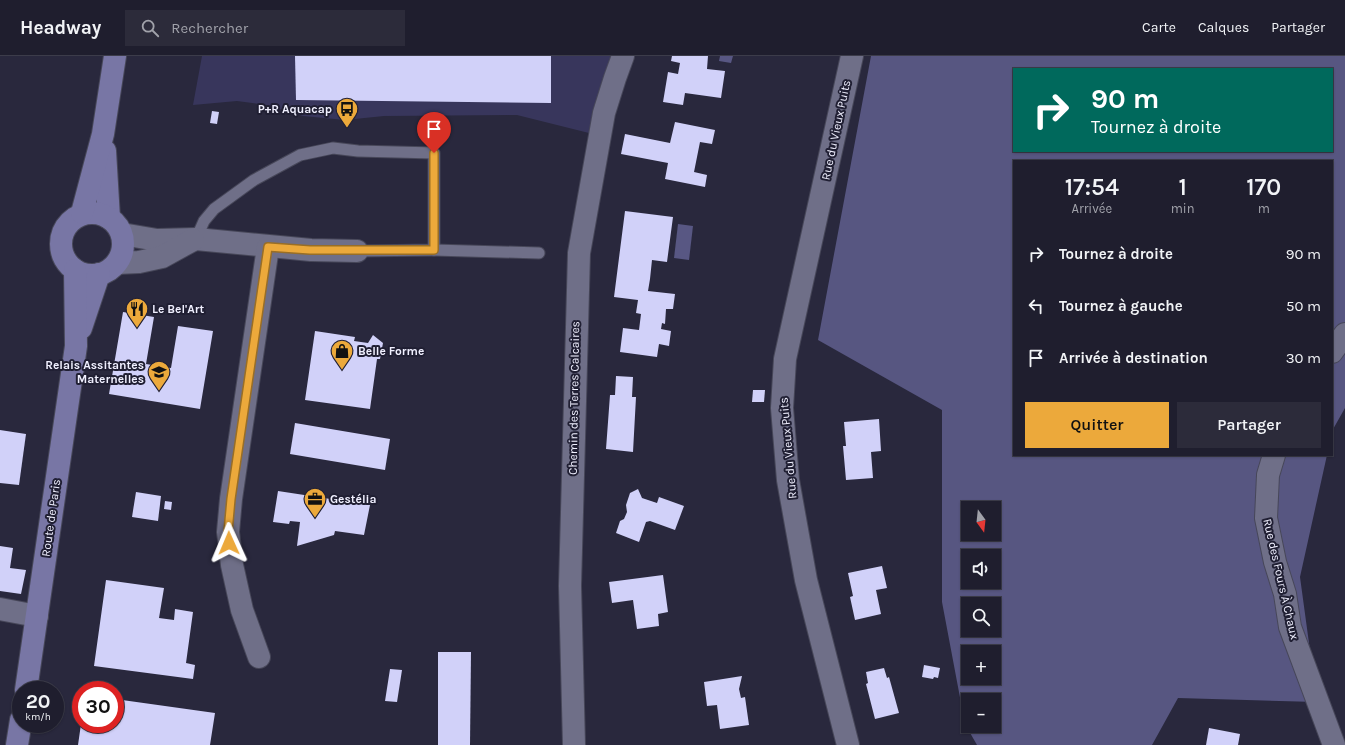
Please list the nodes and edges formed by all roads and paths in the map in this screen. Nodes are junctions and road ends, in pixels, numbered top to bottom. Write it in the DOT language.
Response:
graph roads {
  1 [pos="115,56"];
  2 [pos="623,56"];
  3 [pos="852,56"];
  4 [pos="104,134"];
  5 [pos="82,214"];
  6 [pos="116,226"];
  7 [pos="196,239"];
  8 [pos="268,247"];
  9 [pos="434,250"];
  10 [pos="357,251"];
  11 [pos="539,253"];
  12 [pos="117,263"];
  13 [pos="75,270"];
  14 [pos="99,274"];
  15 [pos="1345,334"];
  16 [pos="76,346"];
  17 [pos="1333,351"];
  18 [pos="1274,456"];
  19 [pos="0,609"];
  20 [pos="36,616"];
  21 [pos="259,657"];
  22 [pos="27,681"];
  23 [pos="19,733"];
  24 [pos="17,745"];
  25 [pos="574,745"];
  26 [pos="848,745"];
  27 [pos="1334,745"];
  1 -- 4 [label="main road"];
  2 -- 25 [label="street, Chemin des Terres Calcaires"];
  3 -- 26 [label="street, Rue du Vieux Puits"];
  4 -- 5 [label="main road"];
  4 -- 6 [label="main road"];
  5 -- 6 [label="main road"];
  5 -- 13 [label="main road"];
  6 -- 7 [label="street"];
  6 -- 12 [label="main road"];
  7 -- 8 [label="street"];
  7 -- 9 [label="lane"];
  7 -- 12 [label="street"];
  8 -- 10 [label="street"];
  8 -- 21 [label="street"];
  9 -- 10 [label="lane"];
  9 -- 11 [label="lane"];
  12 -- 14 [label="main road"];
  13 -- 14 [label="main road"];
  13 -- 16 [label="main road, Route de Paris"];
  14 -- 16 [label="main road, Route de Paris"];
  15 -- 17 [label="street"];
  16 -- 20 [label="main road, Route de Paris"];
  18 -- 27 [label="street, Rue des Fours À Chaux"];
  19 -- 20 [label="street"];
  20 -- 22 [label="main road, Route de Paris"];
  23 -- 24 [label="main road"];
}
